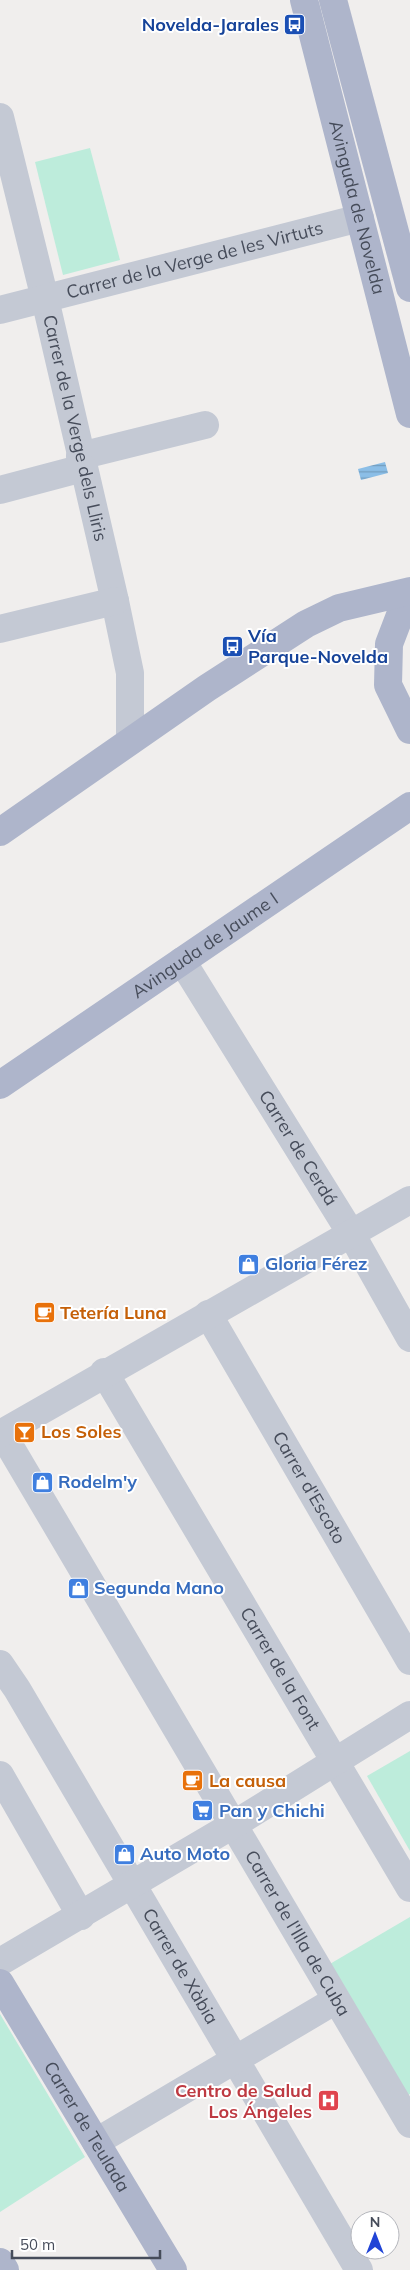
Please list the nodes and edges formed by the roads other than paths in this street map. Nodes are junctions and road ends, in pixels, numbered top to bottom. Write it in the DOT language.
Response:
graph roads {
  1 [pos="304,0"];
  2 [pos="333,0"];
  3 [pos="0,117"];
  4 [pos="8,184"];
  5 [pos="360,218"];
  6 [pos="410,288"];
  7 [pos="45,299"];
  8 [pos="0,310"];
  9 [pos="410,414"];
  10 [pos="205,425"];
  11 [pos="81,462"];
  12 [pos="0,490"];
  13 [pos="410,591"];
  14 [pos="115,600"];
  15 [pos="410,601"];
  16 [pos="0,629"];
  17 [pos="410,730"];
  18 [pos="130,741"];
  19 [pos="410,806"];
  20 [pos="0,832"];
  21 [pos="182,961"];
  22 [pos="0,1085"];
  23 [pos="410,1200"];
  24 [pos="352,1235"];
  25 [pos="208,1314"];
  26 [pos="410,1338"];
  27 [pos="104,1372"];
  28 [pos="1,1433"];
  29 [pos="410,1661"];
  30 [pos="0,1664"];
  31 [pos="410,1715"];
  32 [pos="336,1762"];
  33 [pos="0,1775"];
  34 [pos="233,1825"];
  35 [pos="132,1885"];
  36 [pos="410,1888"];
  37 [pos="81,1916"];
  38 [pos="0,1962"];
  39 [pos="0,1983"];
  40 [pos="336,2000"];
  41 [pos="235,2058"];
  42 [pos="410,2124"];
  43 [pos="96,2142"];
  44 [pos="0,2262"];
  45 [pos="5,2270"];
  46 [pos="173,2270"];
  47 [pos="359,2270"];
  1 -- 5 [label="main road, Avinguda de Novelda"];
  2 -- 6 [label="main road, Avinguda de Novelda"];
  3 -- 4 [label="street, Carrer de la Verge dels Lliris"];
  4 -- 7 [label="street, Carrer de la Verge dels Lliris"];
  5 -- 7 [label="street, Carrer de la Verge de les Virtuts"];
  5 -- 9 [label="main road, Avinguda de Novelda"];
  7 -- 8 [label="street, Carrer de la Verge de les Virtuts"];
  7 -- 11 [label="street, Carrer de la Verge dels Lliris"];
  10 -- 11 [label="street"];
  11 -- 12 [label="street"];
  11 -- 14 [label="street, Carrer de la Verge dels Lliris"];
  13 -- 18 [label="main road"];
  14 -- 16 [label="street"];
  14 -- 18 [label="street, Carrer de la Verge dels Lliris"];
  15 -- 17 [label="main road"];
  18 -- 20 [label="main road"];
  19 -- 21 [label="main road, Avinguda de Jaume I"];
  21 -- 22 [label="main road, Avinguda de Jaume I"];
  21 -- 24 [label="street, Carrer de Cerdá"];
  23 -- 24 [label="street"];
  24 -- 25 [label="street"];
  24 -- 26 [label="street, Carrer de Cerdá"];
  25 -- 27 [label="street"];
  25 -- 29 [label="street, Carrer d'Escoto"];
  27 -- 28 [label="street"];
  27 -- 32 [label="street, Carrer de la Font"];
  28 -- 34 [label="street, Carrer de l'Illa de Cuba"];
  30 -- 35 [label="street, Carrer de Xàbia"];
  31 -- 32 [label="street"];
  32 -- 34 [label="street"];
  32 -- 36 [label="street, Carrer de la Font"];
  33 -- 37 [label="street"];
  34 -- 35 [label="street"];
  34 -- 40 [label="street, Carrer de l'Illa de Cuba"];
  35 -- 37 [label="street"];
  35 -- 41 [label="street, Carrer de Xàbia"];
  37 -- 38 [label="street"];
  39 -- 43 [label="main road, Carrer de Teulada"];
  40 -- 41 [label="street"];
  40 -- 42 [label="street, Carrer de l'Illa de Cuba"];
  41 -- 43 [label="street"];
  41 -- 47 [label="street, Carrer de Xàbia"];
  43 -- 46 [label="main road, Carrer de Teulada"];
  44 -- 45 [label="main road"];
}
